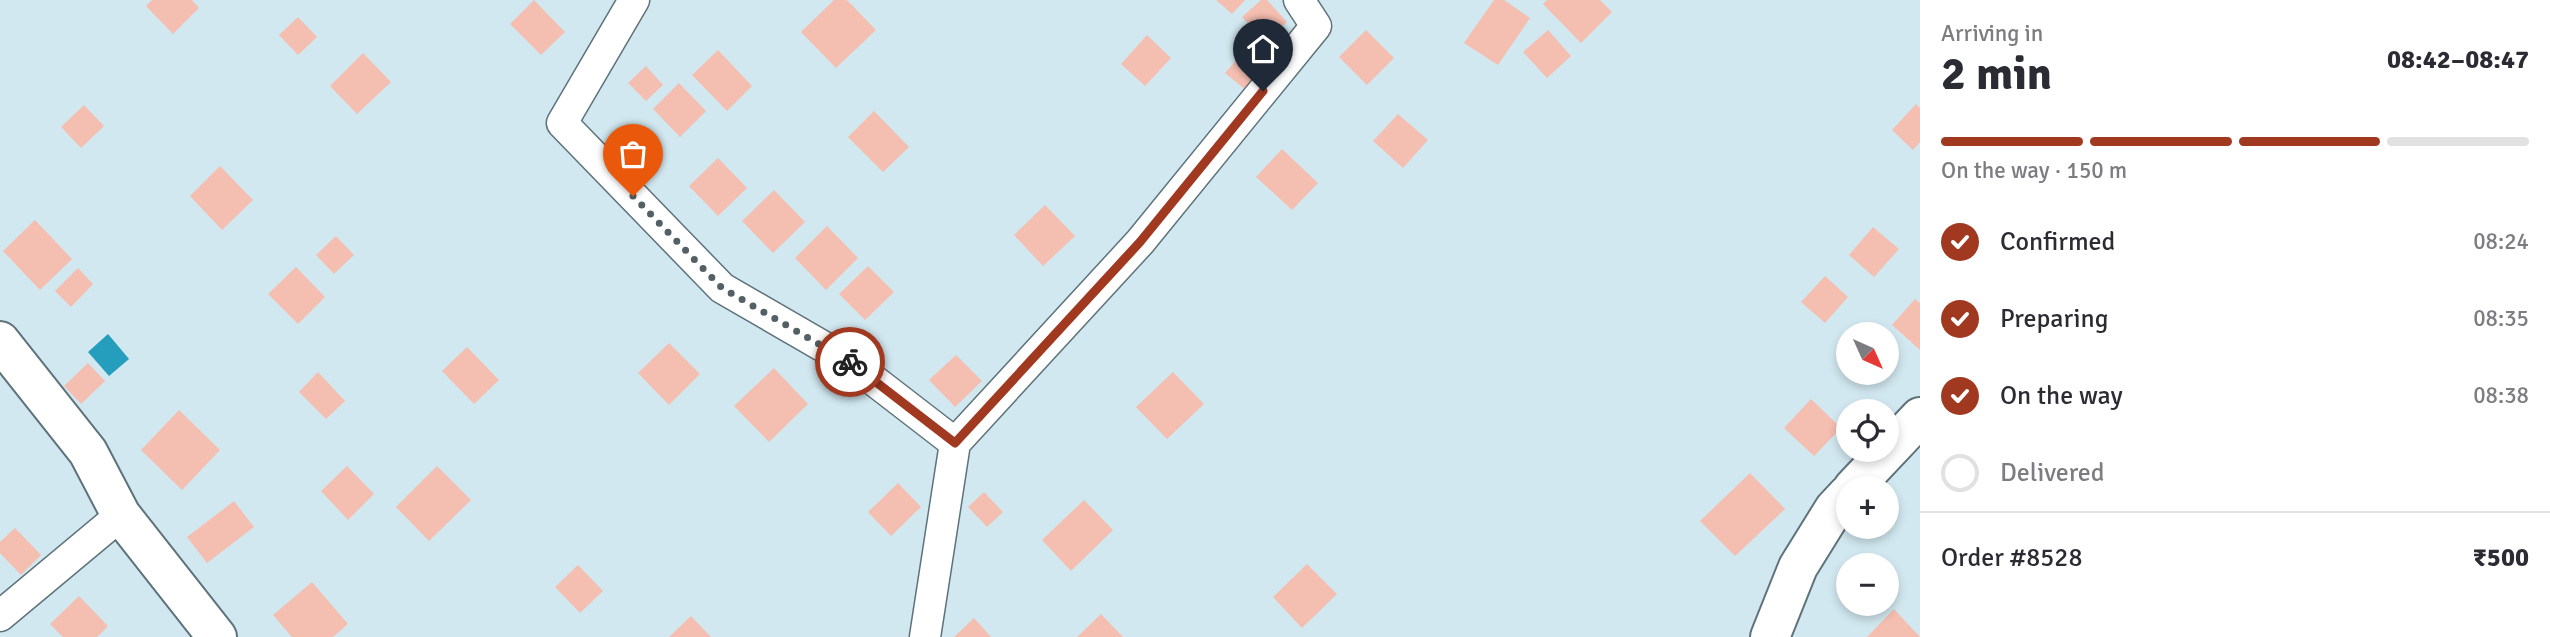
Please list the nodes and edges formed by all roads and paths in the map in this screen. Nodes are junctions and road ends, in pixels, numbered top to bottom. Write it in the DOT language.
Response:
graph roads {
  1 [pos="634,0"];
  2 [pos="1299,0"];
  3 [pos="0,341"];
  4 [pos="1920,417"];
  5 [pos="955,443"];
  6 [pos="1864,476"];
  7 [pos="1836,507"];
  8 [pos="121,515"];
  9 [pos="0,616"];
  10 [pos="217,637"];
  11 [pos="925,637"];
  12 [pos="1770,637"];
  1 -- 5 [label="street"];
  2 -- 5 [label="street"];
  3 -- 8 [label="main road"];
  4 -- 6 [label="main road"];
  5 -- 11 [label="street"];
  7 -- 12 [label="main road"];
  8 -- 9 [label="street"];
  8 -- 10 [label="main road"];
}
